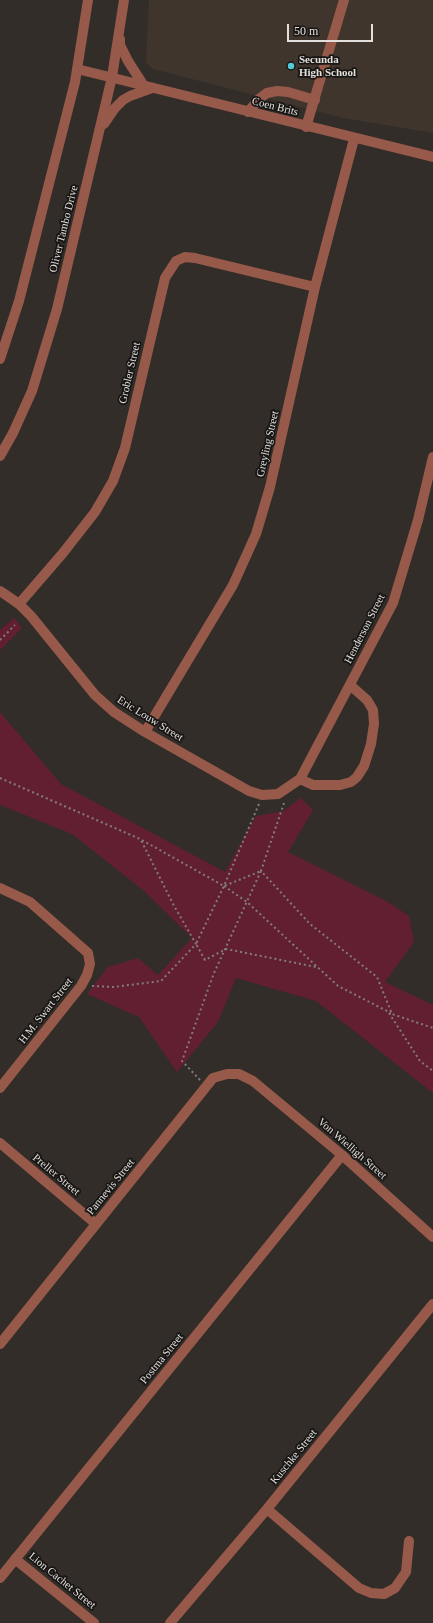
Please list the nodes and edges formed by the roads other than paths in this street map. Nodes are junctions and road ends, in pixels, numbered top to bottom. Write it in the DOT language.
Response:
graph roads {
  1 [pos="88,0"];
  2 [pos="124,0"];
  3 [pos="344,0"];
  4 [pos="120,27"];
  5 [pos="77,69"];
  6 [pos="112,78"];
  7 [pos="148,87"];
  8 [pos="315,100"];
  9 [pos="248,112"];
  10 [pos="306,127"];
  11 [pos="100,129"];
  12 [pos="354,139"];
  13 [pos="433,157"];
  14 [pos="315,288"];
  15 [pos="0,359"];
  16 [pos="0,456"];
  17 [pos="433,457"];
  18 [pos="0,591"];
  19 [pos="19,604"];
  20 [pos="350,685"];
  21 [pos="145,732"];
  22 [pos="300,780"];
  23 [pos="0,888"];
  24 [pos="253,1081"];
  25 [pos="0,1088"];
  26 [pos="0,1144"];
  27 [pos="342,1155"];
  28 [pos="96,1224"];
  29 [pos="433,1237"];
  30 [pos="433,1304"];
  31 [pos="430,1315"];
  32 [pos="0,1344"];
  33 [pos="267,1509"];
  34 [pos="409,1541"];
  35 [pos="15,1558"];
  36 [pos="0,1578"];
  37 [pos="94,1623"];
  38 [pos="170,1623"];
  1 -- 5 [label="street"];
  2 -- 4 [label="street, Oliver Tambo Drive"];
  3 -- 8 [label="street"];
  4 -- 6 [label="street, Oliver Tambo Drive"];
  4 -- 7 [label="street"];
  5 -- 6 [label="street, Coen Brits"];
  5 -- 15 [label="street"];
  6 -- 7 [label="street, Coen Brits"];
  6 -- 11 [label="street, Oliver Tambo Drive"];
  7 -- 9 [label="street, Coen Brits"];
  7 -- 11 [label="street"];
  8 -- 9 [label="street"];
  8 -- 10 [label="street"];
  9 -- 10 [label="street, Coen Brits"];
  10 -- 12 [label="street, Coen Brits"];
  11 -- 16 [label="street, Oliver Tambo Drive"];
  12 -- 13 [label="street, Coen Brits"];
  12 -- 14 [label="street, Greyling Street"];
  14 -- 19 [label="street, Grobler Street"];
  14 -- 21 [label="street, Greyling Street"];
  17 -- 20 [label="street, Henderson Street"];
  18 -- 19 [label="street, Eric Louw Street"];
  19 -- 21 [label="street, Eric Louw Street"];
  20 -- 22 [label="street, Henderson Street"];
  20 -- 22 [label="street"];
  21 -- 22 [label="street, Eric Louw Street"];
  23 -- 25 [label="street, H.M. Swart Street"];
  24 -- 27 [label="street, Von Wielligh Street"];
  24 -- 28 [label="street, Pannevis Street"];
  26 -- 28 [label="street, Preller Street"];
  27 -- 29 [label="street, Von Wielligh Street"];
  27 -- 35 [label="street, Postma Street"];
  28 -- 32 [label="street, Pannevis Street"];
  30 -- 31 [label="street, Kuschke Street"];
  31 -- 33 [label="street, Kuschke Street"];
  33 -- 34 [label="street"];
  33 -- 38 [label="street, Kuschke Street"];
  35 -- 36 [label="street, Postma Street"];
  35 -- 37 [label="street, Lion Cachet Street"];
}
